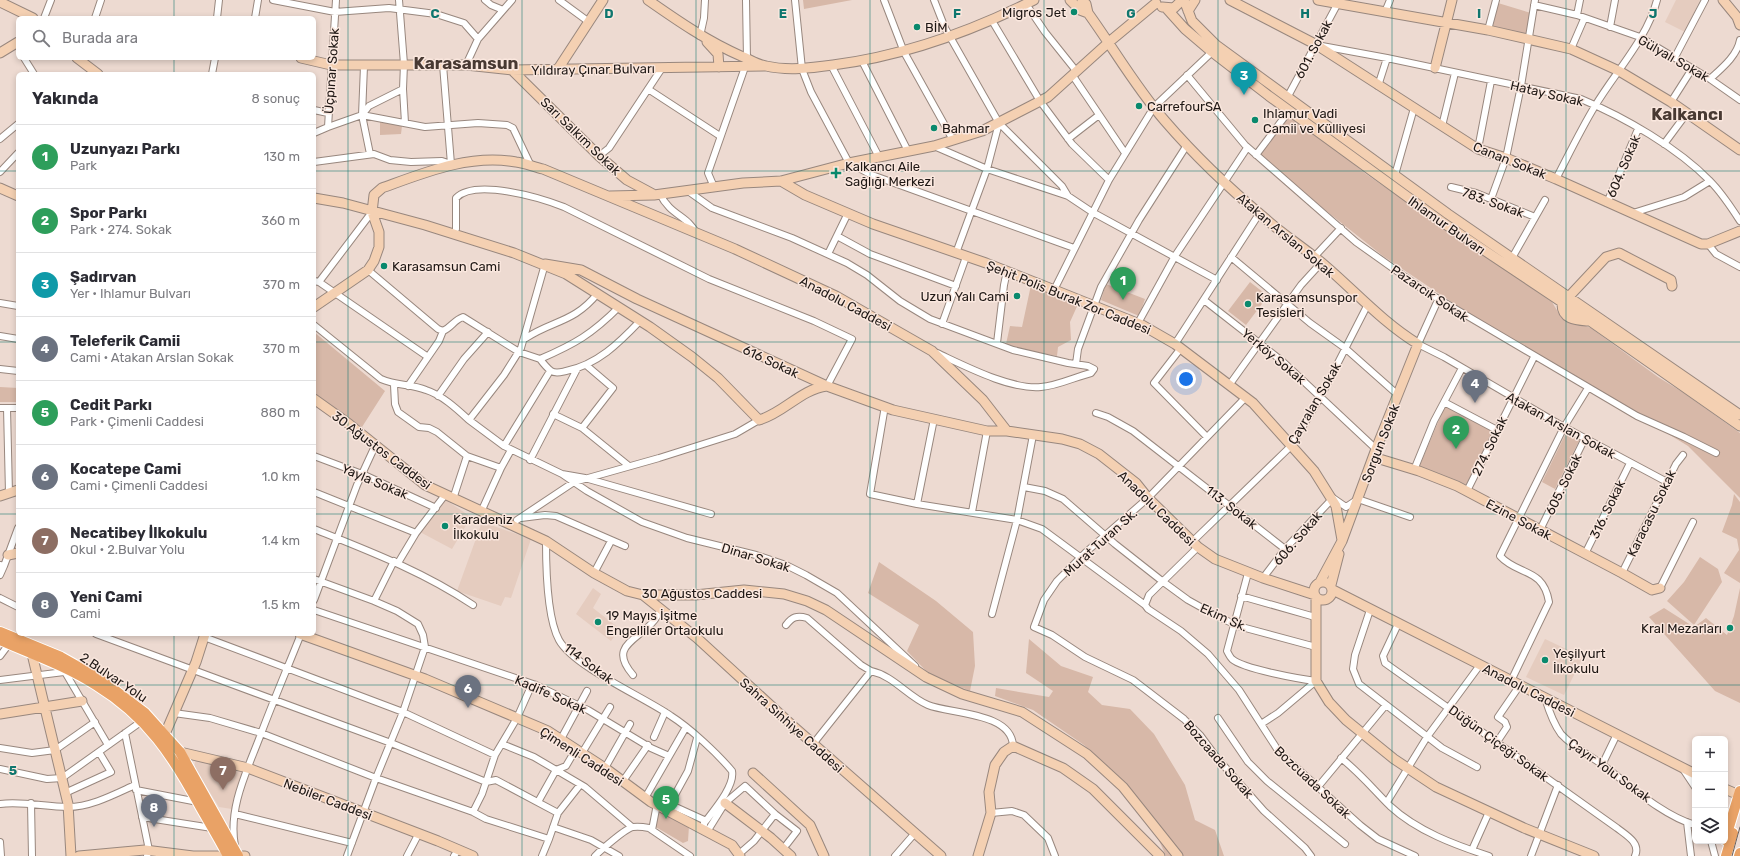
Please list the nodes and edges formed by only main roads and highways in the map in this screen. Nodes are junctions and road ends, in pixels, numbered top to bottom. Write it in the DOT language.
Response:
graph roads {
  1 [pos="0,632"];
  2 [pos="12,639"];
  3 [pos="1739,793"];
  4 [pos="1740,810"];
  5 [pos="1728,826"];
  6 [pos="1722,844"];
  7 [pos="235,856"];
  8 [pos="1719,856"];
  9 [pos="1726,856"];
  1 -- 2 [label="main road, 2.Bulvar Yolu"];
  2 -- 7 [label="main road, 2.Bulvar Yolu"];
  2 -- 7 [label="main road, 2.Bulvar Yolu"];
  3 -- 5 [label="main road"];
  4 -- 9 [label="main road"];
  6 -- 8 [label="main road"];
}
